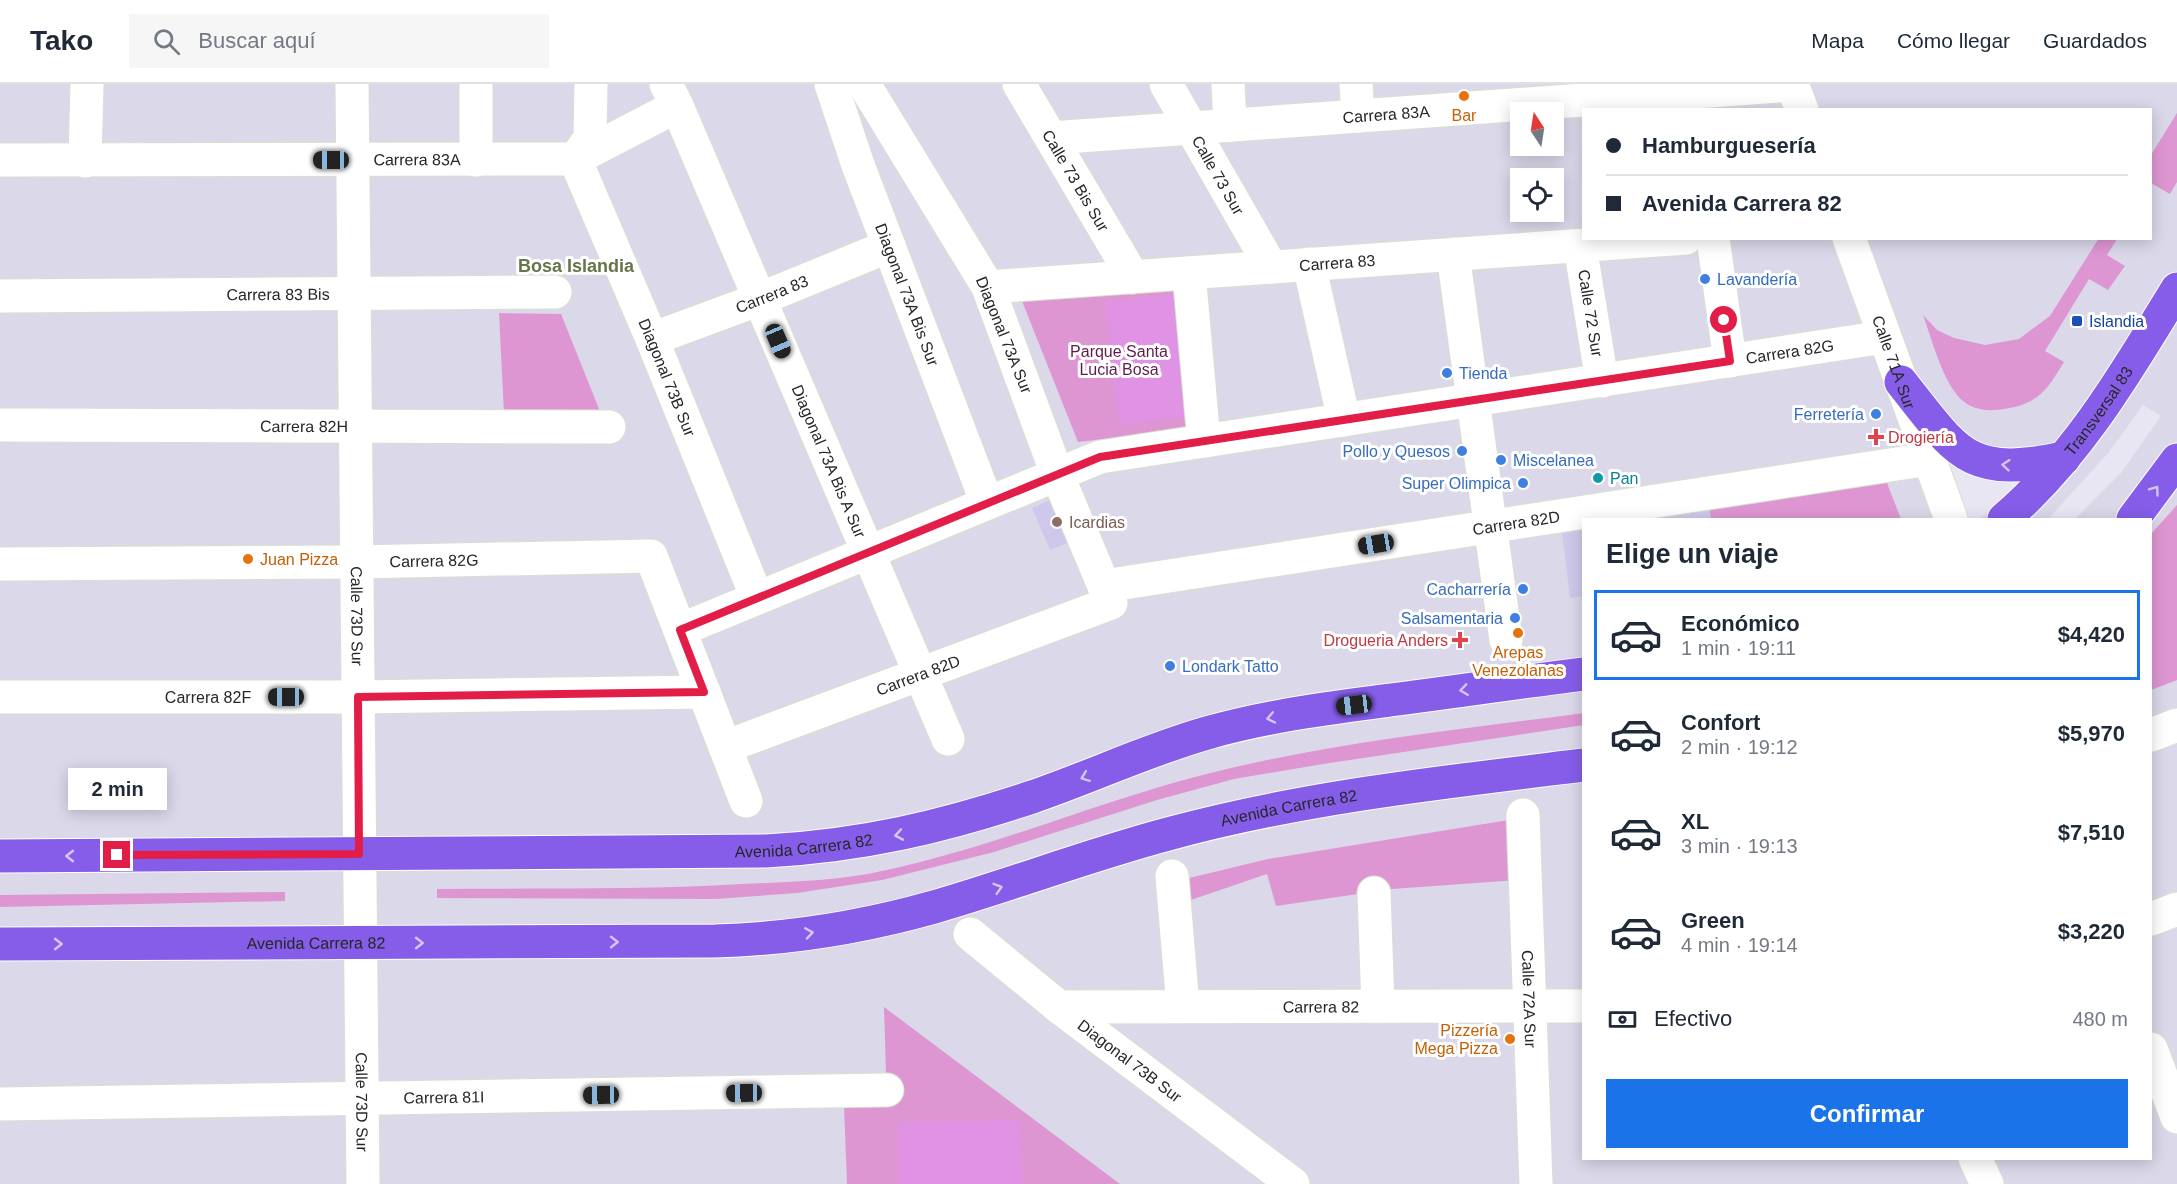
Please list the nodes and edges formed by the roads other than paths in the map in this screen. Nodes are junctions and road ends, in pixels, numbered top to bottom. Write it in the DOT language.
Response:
graph roads {
  1 [pos="87,84"];
  2 [pos="352,84"];
  3 [pos="476,84"];
  4 [pos="591,84"];
  5 [pos="831,84"];
  6 [pos="864,84"];
  7 [pos="1019,84"];
  8 [pos="1166,84"];
  9 [pos="1228,84"];
  10 [pos="1792,84"];
  11 [pos="671,95"];
  12 [pos="1480,95"];
  13 [pos="1610,97"];
  14 [pos="1357,100"];
  15 [pos="1801,108"];
  16 [pos="1230,125"];
  17 [pos="1191,128"];
  18 [pos="1051,138"];
  19 [pos="575,159"];
  20 [pos="0,160"];
  21 [pos="85,160"];
  22 [pos="352,160"];
  23 [pos="476,160"];
  24 [pos="1644,240"];
  25 [pos="1713,240"];
  26 [pos="1850,240"];
  27 [pos="1623,241"];
  28 [pos="889,246"];
  29 [pos="1580,246"];
  30 [pos="1453,254"];
  31 [pos="1309,264"];
  32 [pos="1271,267"];
  33 [pos="1189,273"];
  34 [pos="1133,277"];
  35 [pos="988,287"];
  36 [pos="2177,289"];
  37 [pos="555,292"];
  38 [pos="354,294"];
  39 [pos="0,296"];
  40 [pos="760,299"];
  41 [pos="1884,337"];
  42 [pos="652,339"];
  43 [pos="1730,361"];
  44 [pos="1602,381"];
  45 [pos="1901,382"];
  46 [pos="1473,401"];
  47 [pos="1344,420"];
  48 [pos="0,424"];
  49 [pos="355,426"];
  50 [pos="609,427"];
  51 [pos="1204,441"];
  52 [pos="2064,458"];
  53 [pos="1929,459"];
  54 [pos="2177,460"];
  55 [pos="1057,474"];
  56 [pos="987,503"];
  57 [pos="1951,518"];
  58 [pos="2005,518"];
  59 [pos="2134,518"];
  60 [pos="1490,526"];
  61 [pos="868,552"];
  62 [pos="356,562"];
  63 [pos="0,564"];
  64 [pos="1108,594"];
  65 [pos="757,598"];
  66 [pos="680,630"];
  67 [pos="1506,640"];
  68 [pos="920,674"];
  69 [pos="1582,674"];
  70 [pos="704,692"];
  71 [pos="0,697"];
  72 [pos="358,697"];
  73 [pos="2177,725"];
  74 [pos="2152,735"];
  75 [pos="948,739"];
  76 [pos="725,747"];
  77 [pos="1582,765"];
  78 [pos="746,801"];
  79 [pos="1523,815"];
  80 [pos="359,854"];
  81 [pos="0,856"];
  82 [pos="1172,876"];
  83 [pos="1374,893"];
  84 [pos="2177,909"];
  85 [pos="2152,919"];
  86 [pos="970,934"];
  87 [pos="361,943"];
  88 [pos="0,944"];
  89 [pos="1183,1006"];
  90 [pos="1378,1006"];
  91 [pos="1582,1006"];
  92 [pos="1059,1007"];
  93 [pos="1530,1007"];
  94 [pos="2152,1051"];
  95 [pos="2171,1085"];
  96 [pos="887,1090"];
  97 [pos="362,1098"];
  98 [pos="0,1104"];
  99 [pos="2177,1117"];
  100 [pos="1977,1160"];
  101 [pos="363,1184"];
  102 [pos="1293,1184"];
  103 [pos="1536,1184"];
  104 [pos="1987,1184"];
  1 -- 21 [label="street"];
  2 -- 22 [label="street, Calle 73D Sur"];
  3 -- 23 [label="street"];
  4 -- 19 [label="street"];
  5 -- 28 [label="street, Diagonal 73A Bis Sur"];
  6 -- 35 [label="street, Diagonal 73A Sur"];
  7 -- 18 [label="street, Calle 73 Bis Sur"];
  8 -- 17 [label="street, Calle 73 Sur"];
  9 -- 16 [label="street"];
  10 -- 13 [label="street, Carrera 83A"];
  10 -- 15 [label="street"];
  11 -- 19 [label="street, Carrera 83A"];
  11 -- 40 [label="street, Diagonal 73A Bis A Sur"];
  12 -- 13 [label="street, Carrera 83A"];
  12 -- 14 [label="street, Carrera 83A"];
  14 -- 16 [label="street, Carrera 83A"];
  16 -- 17 [label="street, Carrera 83A"];
  17 -- 18 [label="street, Carrera 83A"];
  17 -- 32 [label="street, Calle 73 Sur"];
  18 -- 34 [label="street, Calle 73 Bis Sur"];
  19 -- 23 [label="street, Carrera 83A"];
  19 -- 42 [label="street, Diagonal 73B Sur"];
  20 -- 21 [label="street, Carrera 83A"];
  21 -- 22 [label="street, Carrera 83A"];
  22 -- 23 [label="street, Carrera 83A"];
  22 -- 38 [label="street, Calle 73D Sur"];
  24 -- 27 [label="street, Carrera 83"];
  25 -- 43 [label="street"];
  26 -- 41 [label="street, Calle 71A Sur"];
  27 -- 29 [label="street, Carrera 83"];
  28 -- 40 [label="street, Carrera 83"];
  28 -- 56 [label="street, Diagonal 73A Bis Sur"];
  29 -- 30 [label="street, Carrera 83"];
  29 -- 44 [label="street, Calle 72 Sur"];
  30 -- 31 [label="street, Carrera 83"];
  30 -- 46 [label="street"];
  31 -- 32 [label="street, Carrera 83"];
  31 -- 47 [label="street"];
  32 -- 33 [label="street, Carrera 83"];
  33 -- 34 [label="street, Carrera 83"];
  33 -- 51 [label="street"];
  34 -- 35 [label="street, Carrera 83"];
  35 -- 55 [label="street, Diagonal 73A Sur"];
  36 -- 52 [label="main road, Transversal 83"];
  37 -- 38 [label="street, Carrera 83 Bis"];
  38 -- 39 [label="street, Carrera 83 Bis"];
  38 -- 49 [label="street, Calle 73D Sur"];
  40 -- 42 [label="street, Carrera 83"];
  40 -- 61 [label="street, Diagonal 73A Bis A Sur"];
  41 -- 43 [label="street, Carrera 82G"];
  41 -- 45 [label="street, Calle 71A Sur"];
  42 -- 65 [label="street, Diagonal 73B Sur"];
  43 -- 44 [label="street, Carrera 82G"];
  44 -- 46 [label="street, Carrera 82G"];
  52 -- 45 [label="main road, one-way"];
  45 -- 53 [label="street, Calle 71A Sur"];
  46 -- 47 [label="street, Carrera 82G"];
  46 -- 60 [label="street"];
  47 -- 51 [label="street, Carrera 82G"];
  48 -- 49 [label="street, Carrera 82H"];
  49 -- 50 [label="street, Carrera 82H"];
  49 -- 62 [label="street, Calle 73D Sur"];
  51 -- 55 [label="street, Carrera 82G"];
  52 -- 58 [label="main road, Transversal 83"];
  53 -- 57 [label="street, Calle 71A Sur"];
  53 -- 60 [label="street, Carrera 82D"];
  59 -- 54 [label="main road, one-way"];
  55 -- 56 [label="street, Carrera 82G"];
  55 -- 64 [label="street, Diagonal 73A Sur"];
  56 -- 61 [label="street, Carrera 82G"];
  60 -- 64 [label="street, Carrera 82D"];
  60 -- 67 [label="street"];
  61 -- 65 [label="street, Carrera 82G"];
  61 -- 68 [label="street, Diagonal 73A Bis A Sur"];
  62 -- 63 [label="street, Carrera 82G"];
  62 -- 66 [label="street, Carrera 82G"];
  62 -- 72 [label="street, Calle 73D Sur"];
  64 -- 68 [label="street, Carrera 82D"];
  65 -- 66 [label="street, Carrera 82G"];
  66 -- 70 [label="street"];
  68 -- 75 [label="street, Diagonal 73A Bis A Sur"];
  68 -- 76 [label="street, Carrera 82D"];
  69 -- 80 [label="main road, Avenida Carrera 82, one-way"];
  70 -- 72 [label="street, Carrera 82F"];
  70 -- 76 [label="street"];
  71 -- 72 [label="street, Carrera 82F"];
  72 -- 80 [label="street, Calle 73D Sur"];
  73 -- 74 [label="street"];
  76 -- 78 [label="street"];
  87 -- 77 [label="main road, Avenida Carrera 82, one-way"];
  79 -- 93 [label="street, Calle 72A Sur"];
  80 -- 81 [label="main road, Avenida Carrera 82, one-way"];
  80 -- 87 [label="street, Calle 73D Sur"];
  82 -- 89 [label="street"];
  83 -- 90 [label="street"];
  84 -- 85 [label="street"];
  86 -- 92 [label="street, Diagonal 73B Sur"];
  88 -- 87 [label="main road, Avenida Carrera 82, one-way"];
  87 -- 97 [label="street, Calle 73D Sur"];
  89 -- 90 [label="street, Carrera 82"];
  89 -- 92 [label="street, Carrera 82"];
  90 -- 93 [label="street, Carrera 82"];
  91 -- 93 [label="street, Carrera 82"];
  92 -- 102 [label="street, Diagonal 73B Sur"];
  93 -- 103 [label="street, Calle 72A Sur"];
  94 -- 95 [label="street"];
  95 -- 99 [label="street"];
  96 -- 97 [label="street, Carrera 81I"];
  97 -- 98 [label="street, Carrera 81I"];
  97 -- 101 [label="street, Calle 73D Sur"];
  100 -- 104 [label="street"];
}
